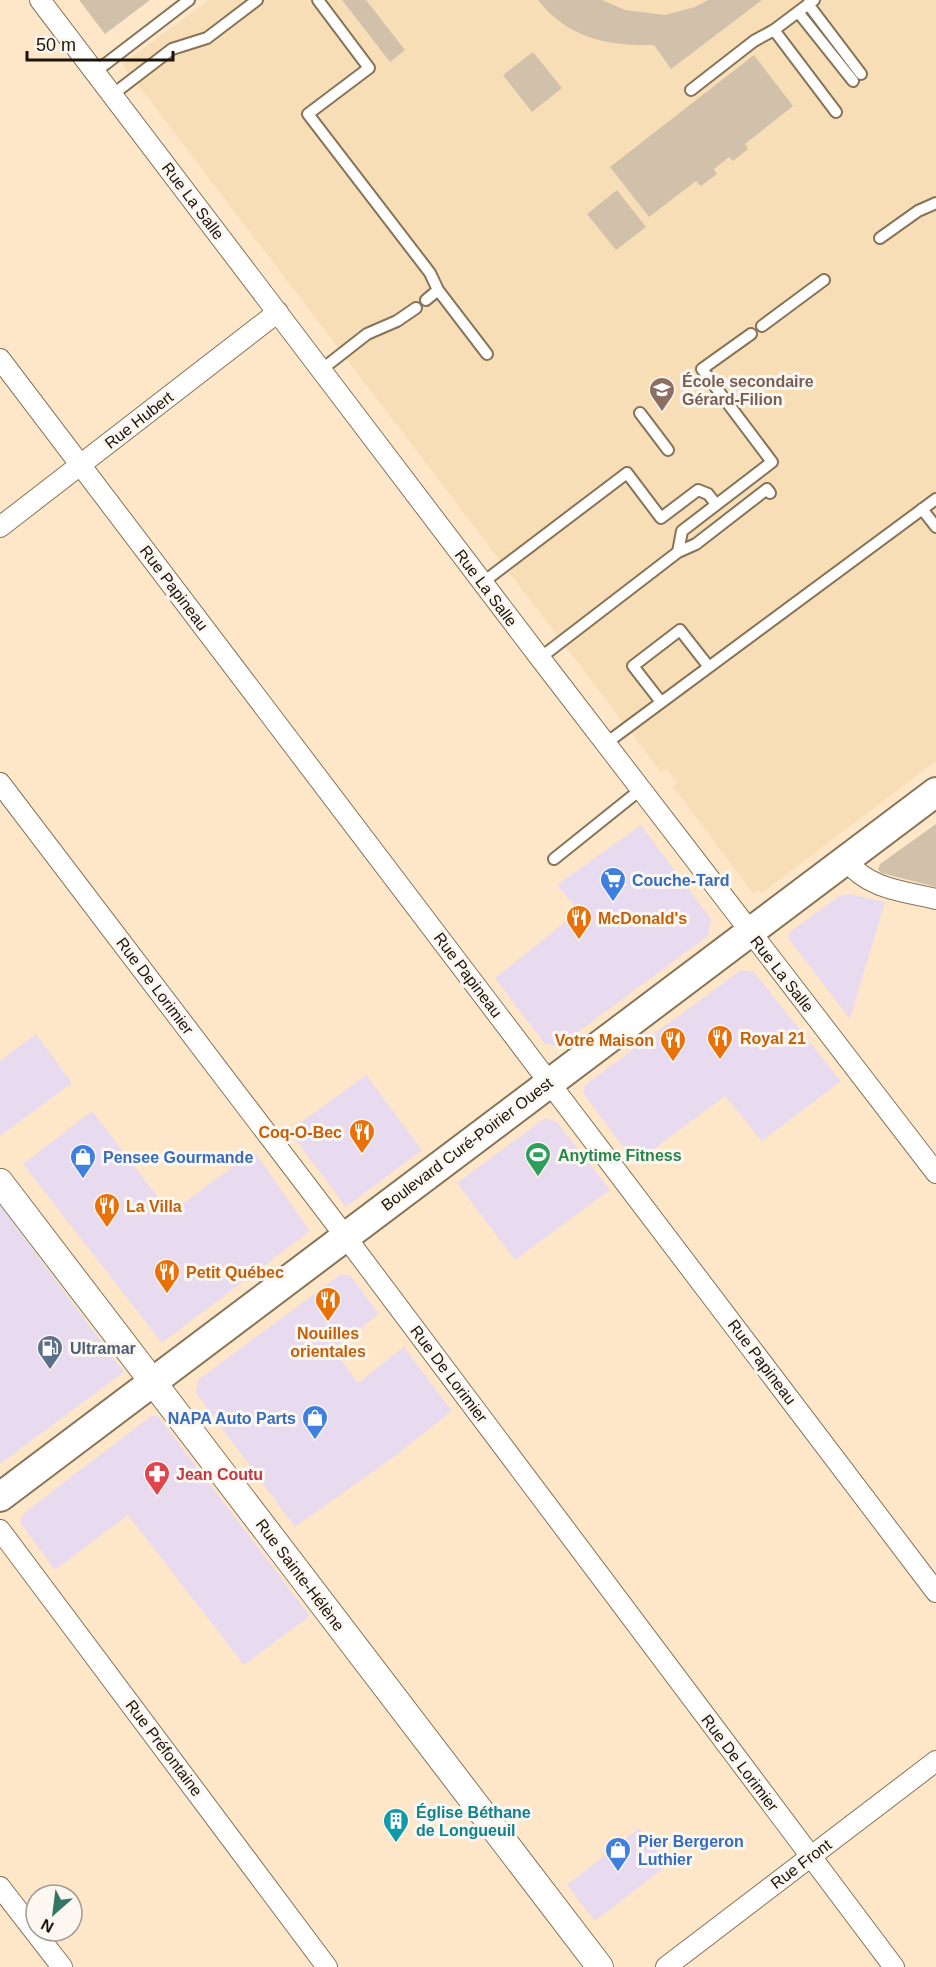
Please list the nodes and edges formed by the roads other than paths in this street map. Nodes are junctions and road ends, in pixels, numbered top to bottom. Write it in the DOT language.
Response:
graph roads {
  1 [pos="40,0"];
  2 [pos="189,0"];
  3 [pos="257,0"];
  4 [pos="318,0"];
  5 [pos="811,2"];
  6 [pos="798,12"];
  7 [pos="774,30"];
  8 [pos="95,72"];
  9 [pos="691,90"];
  10 [pos="112,95"];
  11 [pos="836,112"];
  12 [pos="936,203"];
  13 [pos="880,238"];
  14 [pos="824,280"];
  15 [pos="438,290"];
  16 [pos="426,300"];
  17 [pos="416,308"];
  18 [pos="278,312"];
  19 [pos="762,326"];
  20 [pos="751,334"];
  21 [pos="488,354"];
  22 [pos="0,359"];
  23 [pos="321,370"];
  24 [pos="640,413"];
  25 [pos="668,450"];
  26 [pos="81,465"];
  27 [pos="770,493"];
  28 [pos="936,499"];
  29 [pos="716,504"];
  30 [pos="922,509"];
  31 [pos="0,527"];
  32 [pos="936,527"];
  33 [pos="678,552"];
  34 [pos="482,583"];
  35 [pos="540,658"];
  36 [pos="709,667"];
  37 [pos="661,702"];
  38 [pos="605,744"];
  39 [pos="0,783"];
  40 [pos="640,790"];
  41 [pos="936,792"];
  42 [pos="554,859"];
  43 [pos="846,860"];
  44 [pos="936,899"];
  45 [pos="750,932"];
  46 [pos="549,1082"];
  47 [pos="936,1173"];
  48 [pos="0,1182"];
  49 [pos="345,1236"];
  50 [pos="153,1382"];
  51 [pos="0,1497"];
  52 [pos="0,1530"];
  53 [pos="936,1592"];
  54 [pos="936,1761"];
  55 [pos="810,1857"];
  56 [pos="0,1887"];
  57 [pos="62,1967"];
  58 [pos="327,1967"];
  59 [pos="600,1967"];
  60 [pos="666,1967"];
  61 [pos="894,1967"];
  1 -- 8 [label="street, Rue La Salle"];
  2 -- 8 [label="lane"];
  3 -- 10 [label="lane"];
  4 -- 15 [label="lane"];
  5 -- 6 [label="lane"];
  5 -- 6 [label="lane"];
  6 -- 7 [label="lane"];
  7 -- 9 [label="lane"];
  7 -- 11 [label="lane"];
  8 -- 10 [label="street, Rue La Salle"];
  10 -- 18 [label="street, Rue La Salle"];
  12 -- 13 [label="lane"];
  14 -- 19 [label="lane"];
  15 -- 16 [label="lane"];
  15 -- 21 [label="lane"];
  17 -- 23 [label="lane"];
  18 -- 23 [label="street, Rue La Salle"];
  18 -- 26 [label="street, Rue Hubert"];
  20 -- 29 [label="lane"];
  22 -- 26 [label="street, Rue Papineau"];
  23 -- 34 [label="street, Rue La Salle"];
  24 -- 25 [label="lane"];
  26 -- 31 [label="street, Rue Hubert"];
  26 -- 46 [label="street, Rue Papineau"];
  27 -- 33 [label="lane"];
  28 -- 30 [label="lane"];
  29 -- 33 [label="lane"];
  29 -- 34 [label="lane"];
  30 -- 32 [label="lane"];
  30 -- 36 [label="lane"];
  33 -- 35 [label="lane"];
  34 -- 35 [label="street, Rue La Salle"];
  35 -- 38 [label="street, Rue La Salle"];
  36 -- 37 [label="lane"];
  36 -- 37 [label="lane"];
  37 -- 38 [label="lane"];
  38 -- 40 [label="street, Rue La Salle"];
  39 -- 49 [label="street, Rue De Lorimier"];
  40 -- 42 [label="lane"];
  40 -- 45 [label="street, Rue La Salle"];
  41 -- 43 [label="main road, Boulevard Curé-Poirier Ouest"];
  43 -- 44 [label="street"];
  43 -- 45 [label="main road, Boulevard Curé-Poirier Ouest"];
  45 -- 46 [label="main road, Boulevard Curé-Poirier Ouest"];
  45 -- 47 [label="street, Rue La Salle"];
  46 -- 49 [label="main road, Boulevard Curé-Poirier Ouest"];
  46 -- 53 [label="street, Rue Papineau"];
  48 -- 50 [label="street, Rue Sainte-Hélène"];
  49 -- 50 [label="main road, Boulevard Curé-Poirier Ouest"];
  49 -- 55 [label="street, Rue De Lorimier"];
  50 -- 51 [label="main road, Boulevard Curé-Poirier Ouest"];
  50 -- 59 [label="street, Rue Sainte-Hélène"];
  52 -- 58 [label="street, Rue Préfontaine"];
  54 -- 55 [label="street, Rue Front"];
  55 -- 60 [label="street, Rue Front"];
  55 -- 61 [label="street, Rue De Lorimier"];
  56 -- 57 [label="street"];
}
